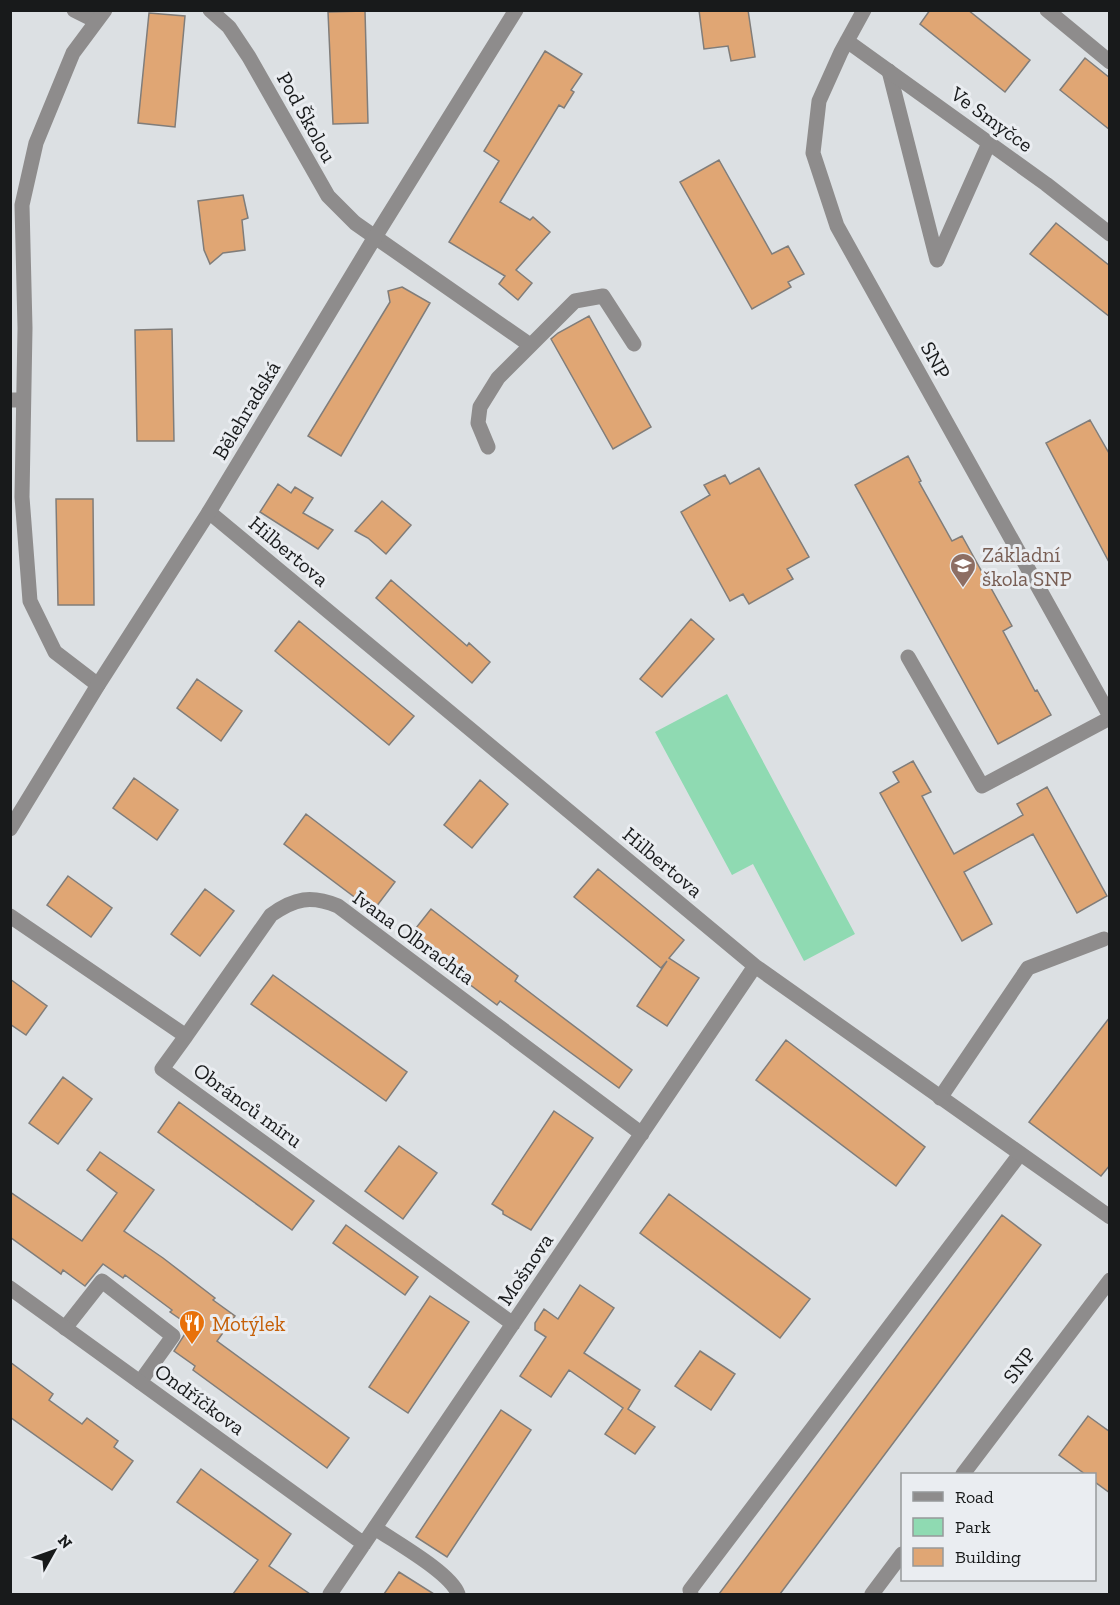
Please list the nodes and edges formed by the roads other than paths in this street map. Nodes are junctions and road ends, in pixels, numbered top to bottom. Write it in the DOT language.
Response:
graph roads {
  1 [pos="74,10"];
  2 [pos="210,10"];
  3 [pos="516,10"];
  4 [pos="864,10"];
  5 [pos="1047,10"];
  6 [pos="101,16"];
  7 [pos="847,41"];
  8 [pos="1110,62"];
  9 [pos="889,71"];
  10 [pos="989,143"];
  11 [pos="16,204"];
  12 [pos="1110,234"];
  13 [pos="375,237"];
  14 [pos="634,344"];
  15 [pos="530,345"];
  16 [pos="17,400"];
  17 [pos="488,447"];
  18 [pos="209,512"];
  19 [pos="908,657"];
  20 [pos="98,685"];
  21 [pos="1110,717"];
  22 [pos="10,829"];
  23 [pos="10,916"];
  24 [pos="1104,939"];
  25 [pos="755,966"];
  26 [pos="186,1036"];
  27 [pos="940,1098"];
  28 [pos="642,1134"];
  29 [pos="1020,1154"];
  30 [pos="1110,1217"];
  31 [pos="1110,1280"];
  32 [pos="10,1288"];
  33 [pos="513,1324"];
  34 [pos="65,1328"];
  35 [pos="141,1382"];
  36 [pos="964,1473"];
  37 [pos="375,1528"];
  38 [pos="364,1544"];
  39 [pos="901,1557"];
  40 [pos="330,1594"];
  41 [pos="458,1594"];
  42 [pos="691,1594"];
  43 [pos="872,1594"];
  1 -- 6 [label="street"];
  2 -- 13 [label="street, Pod Školou"];
  3 -- 13 [label="street, Bělehradská"];
  4 -- 7 [label="street, SNP"];
  5 -- 8 [label="street"];
  6 -- 11 [label="street"];
  7 -- 9 [label="street, Ve Smyčce"];
  7 -- 21 [label="street, SNP"];
  9 -- 10 [label="street, Ve Smyčce"];
  9 -- 10 [label="street"];
  10 -- 12 [label="street, Ve Smyčce"];
  11 -- 16 [label="street"];
  13 -- 15 [label="street, Pod Školou"];
  13 -- 18 [label="street, Bělehradská"];
  14 -- 15 [label="street"];
  15 -- 17 [label="street"];
  16 -- 20 [label="street"];
  18 -- 20 [label="street, Bělehradská"];
  18 -- 25 [label="street, Hilbertova"];
  19 -- 21 [label="street"];
  20 -- 22 [label="street, Bělehradská"];
  23 -- 26 [label="street, Obránců míru"];
  24 -- 27 [label="street"];
  25 -- 27 [label="street, Hilbertova"];
  25 -- 28 [label="street, Mošnova"];
  26 -- 28 [label="street, Ivana Olbrachta"];
  26 -- 33 [label="street, Obránců míru"];
  27 -- 29 [label="street, Hilbertova"];
  28 -- 33 [label="street, Mošnova"];
  29 -- 30 [label="street, Hilbertova"];
  29 -- 42 [label="street"];
  31 -- 36 [label="street, SNP"];
  32 -- 34 [label="street, Ondříčkova"];
  33 -- 37 [label="street, Mošnova"];
  34 -- 35 [label="street, Ondříčkova"];
  34 -- 35 [label="street"];
  35 -- 38 [label="street, Ondříčkova"];
  37 -- 38 [label="street, Mošnova"];
  37 -- 41 [label="street"];
  38 -- 40 [label="street, Mošnova"];
  39 -- 43 [label="street"];
}
